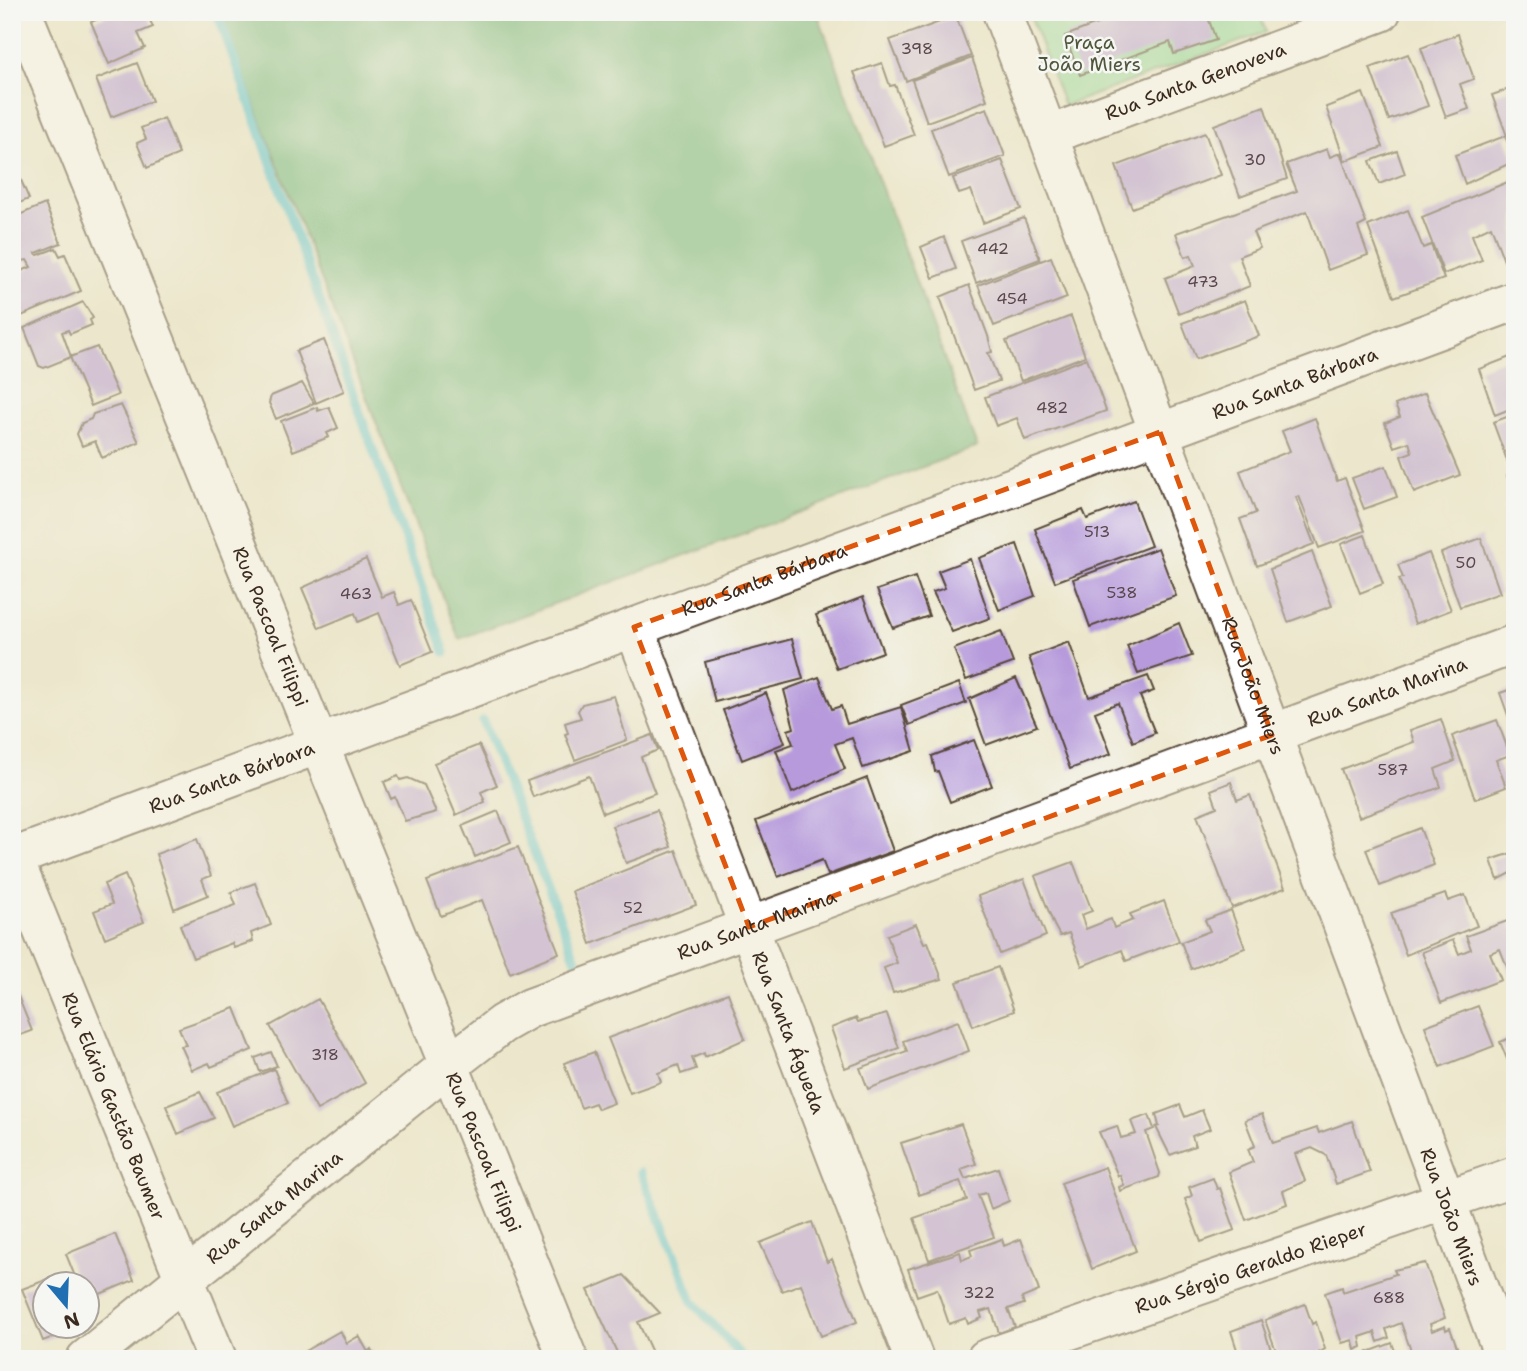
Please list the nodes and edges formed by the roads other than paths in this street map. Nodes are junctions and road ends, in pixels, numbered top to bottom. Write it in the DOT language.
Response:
graph roads {
  1 [pos="22,12"];
  2 [pos="1002,12"];
  3 [pos="1381,12"];
  4 [pos="1049,135"];
  5 [pos="1515,301"];
  6 [pos="1160,432"];
  7 [pos="634,627"];
  8 [pos="1515,643"];
  9 [pos="1272,735"];
  10 [pos="319,743"];
  11 [pos="13,857"];
  12 [pos="749,927"];
  13 [pos="449,1065"];
  14 [pos="1515,1176"];
  15 [pos="1446,1200"];
  16 [pos="185,1280"];
  17 [pos="86,1359"];
  18 [pos="216,1359"];
  19 [pos="568,1359"];
  20 [pos="915,1359"];
  21 [pos="986,1359"];
  22 [pos="1505,1359"];
  1 -- 10 [label="street, Rua Pascoal Filippi"];
  2 -- 4 [label="street, Rua João Miers"];
  3 -- 4 [label="street, Rua Santa Genoveva"];
  4 -- 6 [label="street, Rua João Miers"];
  5 -- 6 [label="street, Rua Santa Bárbara"];
  6 -- 7 [label="street, Rua Santa Bárbara"];
  6 -- 9 [label="street, Rua João Miers"];
  7 -- 10 [label="street, Rua Santa Bárbara"];
  7 -- 12 [label="street, Rua Santa Águeda"];
  8 -- 9 [label="street, Rua Santa Marina"];
  9 -- 12 [label="street, Rua Santa Marina"];
  9 -- 15 [label="street, Rua João Miers"];
  10 -- 11 [label="street, Rua Santa Bárbara"];
  10 -- 13 [label="street, Rua Pascoal Filippi"];
  11 -- 16 [label="street, Rua Elário Gastão Baumer"];
  12 -- 13 [label="street, Rua Santa Marina"];
  12 -- 20 [label="street, Rua Santa Águeda"];
  13 -- 16 [label="street, Rua Santa Marina"];
  13 -- 19 [label="street, Rua Pascoal Filippi"];
  14 -- 15 [label="street, Rua Sérgio Geraldo Rieper"];
  15 -- 21 [label="street, Rua Sérgio Geraldo Rieper"];
  15 -- 22 [label="street, Rua João Miers"];
  16 -- 17 [label="street, Rua Santa Marina"];
  16 -- 18 [label="street, Rua Elário Gastão Baumer"];
}
